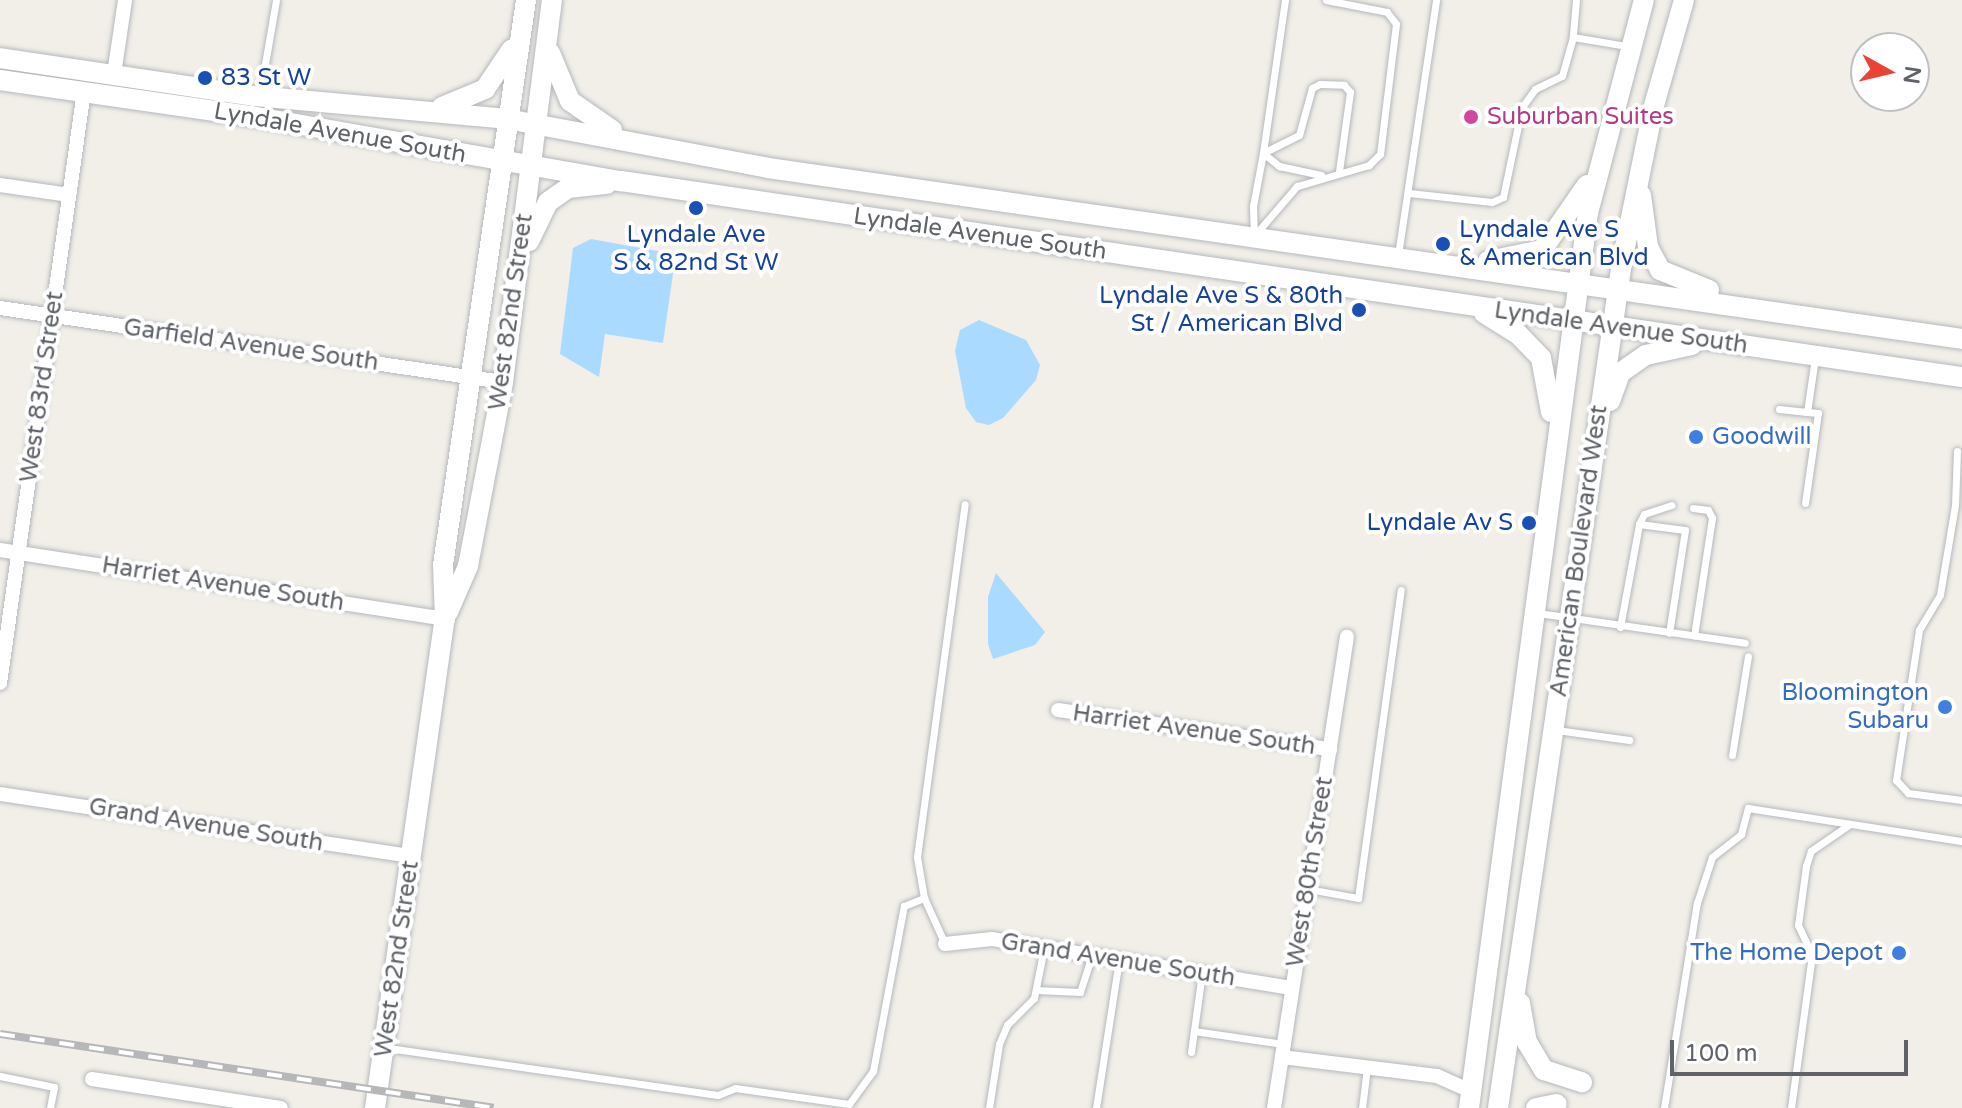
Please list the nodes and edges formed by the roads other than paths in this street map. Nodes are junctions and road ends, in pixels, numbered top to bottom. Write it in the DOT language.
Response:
graph roads {
  1 [pos="125,0"];
  2 [pos="276,0"];
  3 [pos="526,0"];
  4 [pos="552,0"];
  5 [pos="1285,0"];
  6 [pos="1326,0"];
  7 [pos="1436,0"];
  8 [pos="1576,0"];
  9 [pos="1644,0"];
  10 [pos="1684,0"];
  11 [pos="520,35"];
  12 [pos="1573,37"];
  13 [pos="1630,47"];
  14 [pos="549,48"];
  15 [pos="0,58"];
  16 [pos="114,74"];
  17 [pos="0,80"];
  18 [pos="84,91"];
  19 [pos="260,96"];
  20 [pos="433,110"];
  21 [pos="507,119"];
  22 [pos="538,124"];
  23 [pos="626,138"];
  24 [pos="1263,153"];
  25 [pos="501,160"];
  26 [pos="1642,160"];
  27 [pos="1599,164"];
  28 [pos="532,165"];
  29 [pos="1339,171"];
  30 [pos="1323,175"];
  31 [pos="621,181"];
  32 [pos="0,185"];
  33 [pos="1409,193"];
  34 [pos="69,195"];
  35 [pos="1254,236"];
  36 [pos="1398,257"];
  37 [pos="1472,267"];
  38 [pos="517,271"];
  39 [pos="1578,282"];
  40 [pos="1617,288"];
  41 [pos="1473,307"];
  42 [pos="1749,307"];
  43 [pos="0,308"];
  44 [pos="52,316"];
  45 [pos="1572,321"];
  46 [pos="1612,327"];
  47 [pos="1962,339"];
  48 [pos="1716,342"];
  49 [pos="1815,356"];
  50 [pos="1962,377"];
  51 [pos="474,378"];
  52 [pos="503,382"];
  53 [pos="1779,409"];
  54 [pos="1807,412"];
  55 [pos="1554,441"];
  56 [pos="1594,446"];
  57 [pos="1957,451"];
  58 [pos="1805,503"];
  59 [pos="965,504"];
  60 [pos="1672,505"];
  61 [pos="1693,508"];
  62 [pos="1639,524"];
  63 [pos="0,550"];
  64 [pos="19,553"];
  65 [pos="1401,590"];
  66 [pos="1536,613"];
  67 [pos="1569,618"];
  68 [pos="445,619"];
  69 [pos="1620,627"];
  70 [pos="1669,633"];
  71 [pos="1694,636"];
  72 [pos="1347,637"];
  73 [pos="1745,643"];
  74 [pos="1748,656"];
  75 [pos="0,683"];
  76 [pos="1058,710"];
  77 [pos="1552,729"];
  78 [pos="1629,740"];
  79 [pos="1330,749"];
  80 [pos="1732,755"];
  81 [pos="0,794"];
  82 [pos="1962,800"];
  83 [pos="1850,824"];
  84 [pos="1962,841"];
  85 [pos="412,856"];
  86 [pos="1308,889"];
  87 [pos="924,898"];
  88 [pos="945,944"];
  89 [pos="1044,948"];
  90 [pos="1092,956"];
  91 [pos="1119,960"];
  92 [pos="1202,973"];
  93 [pos="1517,987"];
  94 [pos="1292,988"];
  95 [pos="1036,990"];
  96 [pos="1194,1031"];
  97 [pos="384,1048"];
  98 [pos="1282,1050"];
  99 [pos="1191,1052"];
  100 [pos="1367,1067"];
  101 [pos="1474,1069"];
  102 [pos="0,1076"];
  103 [pos="1437,1076"];
  104 [pos="92,1079"];
  105 [pos="1582,1082"];
  106 [pos="1470,1100"];
  107 [pos="1557,1104"];
  108 [pos="50,1108"];
  109 [pos="281,1108"];
  110 [pos="375,1108"];
  111 [pos="989,1108"];
  112 [pos="1096,1108"];
  113 [pos="1274,1108"];
  114 [pos="1362,1108"];
  115 [pos="1498,1108"];
  116 [pos="1536,1108"];
  117 [pos="1664,1108"];
  118 [pos="1791,1108"];
  1 -- 16 [label="street"];
  2 -- 19 [label="lane"];
  3 -- 11 [label="main road, West 82nd Street"];
  4 -- 14 [label="main road, West 82nd Street"];
  5 -- 24 [label="lane"];
  6 -- 29 [label="lane"];
  7 -- 33 [label="lane"];
  8 -- 12 [label="lane"];
  9 -- 13 [label="main road, American Boulevard West"];
  10 -- 26 [label="main road, American Boulevard West"];
  11 -- 20 [label="main road"];
  11 -- 21 [label="main road, West 82nd Street"];
  12 -- 13 [label="lane"];
  12 -- 33 [label="lane"];
  13 -- 27 [label="main road, American Boulevard West"];
  14 -- 22 [label="main road, West 82nd Street"];
  14 -- 23 [label="main road"];
  15 -- 16 [label="main road, Lyndale Avenue South"];
  16 -- 19 [label="main road, Lyndale Avenue South"];
  17 -- 18 [label="main road, Lyndale Avenue South"];
  18 -- 25 [label="main road, Lyndale Avenue South"];
  18 -- 34 [label="street, West 83rd Street"];
  19 -- 20 [label="main road, Lyndale Avenue South"];
  20 -- 21 [label="main road, Lyndale Avenue South"];
  21 -- 22 [label="main road, Lyndale Avenue South"];
  21 -- 25 [label="main road, West 82nd Street"];
  22 -- 23 [label="main road, Lyndale Avenue South"];
  22 -- 28 [label="main road, West 82nd Street"];
  23 -- 35 [label="main road, Lyndale Avenue South"];
  24 -- 29 [label="lane"];
  24 -- 30 [label="lane"];
  24 -- 35 [label="lane"];
  25 -- 28 [label="main road, Lyndale Avenue South"];
  25 -- 51 [label="main road, West 82nd Street"];
  26 -- 40 [label="main road, American Boulevard West"];
  26 -- 42 [label="main road"];
  27 -- 37 [label="main road"];
  27 -- 39 [label="main road, American Boulevard West"];
  28 -- 31 [label="main road, Lyndale Avenue South"];
  28 -- 38 [label="main road, West 82nd Street"];
  29 -- 30 [label="lane"];
  30 -- 35 [label="lane"];
  31 -- 38 [label="main road"];
  31 -- 41 [label="main road, Lyndale Avenue South"];
  32 -- 34 [label="street"];
  33 -- 36 [label="lane"];
  34 -- 44 [label="street, West 83rd Street"];
  35 -- 36 [label="main road, Lyndale Avenue South"];
  36 -- 37 [label="main road, Lyndale Avenue South"];
  37 -- 39 [label="main road, Lyndale Avenue South"];
  38 -- 52 [label="main road, West 82nd Street"];
  39 -- 40 [label="main road, Lyndale Avenue South"];
  39 -- 45 [label="main road, American Boulevard West"];
  40 -- 42 [label="main road, Lyndale Avenue South"];
  40 -- 46 [label="main road, American Boulevard West"];
  41 -- 45 [label="main road, Lyndale Avenue South"];
  41 -- 55 [label="main road"];
  42 -- 47 [label="main road, Lyndale Avenue South"];
  43 -- 44 [label="street, Garfield Avenue South"];
  44 -- 51 [label="street, Garfield Avenue South"];
  44 -- 64 [label="street, West 83rd Street"];
  45 -- 46 [label="main road, Lyndale Avenue South"];
  45 -- 55 [label="main road, American Boulevard West"];
  46 -- 48 [label="main road, Lyndale Avenue South"];
  46 -- 56 [label="main road, American Boulevard West"];
  48 -- 49 [label="main road, Lyndale Avenue South"];
  48 -- 56 [label="main road"];
  49 -- 50 [label="main road, Lyndale Avenue South"];
  49 -- 54 [label="lane"];
  51 -- 52 [label="street, Garfield Avenue South"];
  51 -- 68 [label="main road, West 82nd Street"];
  52 -- 68 [label="main road, West 82nd Street"];
  53 -- 54 [label="lane"];
  54 -- 58 [label="lane"];
  55 -- 66 [label="main road, American Boulevard West"];
  56 -- 67 [label="main road, American Boulevard West"];
  57 -- 82 [label="lane"];
  59 -- 87 [label="lane"];
  60 -- 62 [label="lane"];
  61 -- 71 [label="lane"];
  62 -- 69 [label="lane"];
  62 -- 70 [label="lane"];
  63 -- 64 [label="street, Harriet Avenue South"];
  64 -- 68 [label="street, Harriet Avenue South"];
  64 -- 75 [label="street, West 83rd Street"];
  65 -- 86 [label="lane"];
  66 -- 67 [label="lane"];
  66 -- 101 [label="main road, American Boulevard West"];
  67 -- 69 [label="lane"];
  67 -- 77 [label="main road, American Boulevard West"];
  68 -- 85 [label="main road, West 82nd Street"];
  69 -- 70 [label="lane"];
  70 -- 71 [label="lane"];
  71 -- 73 [label="lane"];
  72 -- 79 [label="street, West 80th Street"];
  74 -- 80 [label="lane"];
  76 -- 79 [label="street, Harriet Avenue South"];
  77 -- 78 [label="lane"];
  77 -- 93 [label="main road, American Boulevard West"];
  79 -- 86 [label="street, West 80th Street"];
  81 -- 85 [label="street, Grand Avenue South"];
  83 -- 84 [label="lane"];
  83 -- 117 [label="lane"];
  83 -- 118 [label="lane"];
  85 -- 97 [label="main road, West 82nd Street"];
  86 -- 94 [label="street, West 80th Street"];
  87 -- 88 [label="lane"];
  87 -- 97 [label="lane"];
  88 -- 89 [label="street, Grand Avenue South"];
  89 -- 90 [label="street, Grand Avenue South"];
  89 -- 95 [label="lane"];
  90 -- 91 [label="street, Grand Avenue South"];
  90 -- 95 [label="lane"];
  91 -- 92 [label="street, Grand Avenue South"];
  91 -- 112 [label="lane"];
  92 -- 94 [label="street, Grand Avenue South"];
  92 -- 96 [label="lane"];
  93 -- 105 [label="main road"];
  93 -- 115 [label="main road, American Boulevard West"];
  94 -- 98 [label="street, West 80th Street"];
  95 -- 111 [label="lane"];
  96 -- 98 [label="lane"];
  96 -- 99 [label="lane"];
  97 -- 110 [label="main road, West 82nd Street"];
  98 -- 100 [label="street"];
  98 -- 113 [label="street, West 80th Street"];
  100 -- 103 [label="street"];
  100 -- 114 [label="lane"];
  101 -- 103 [label="street"];
  101 -- 106 [label="main road, American Boulevard West"];
  102 -- 108 [label="lane"];
  103 -- 106 [label="street"];
  104 -- 109 [label="street"];
  107 -- 116 [label="main road"];
}
